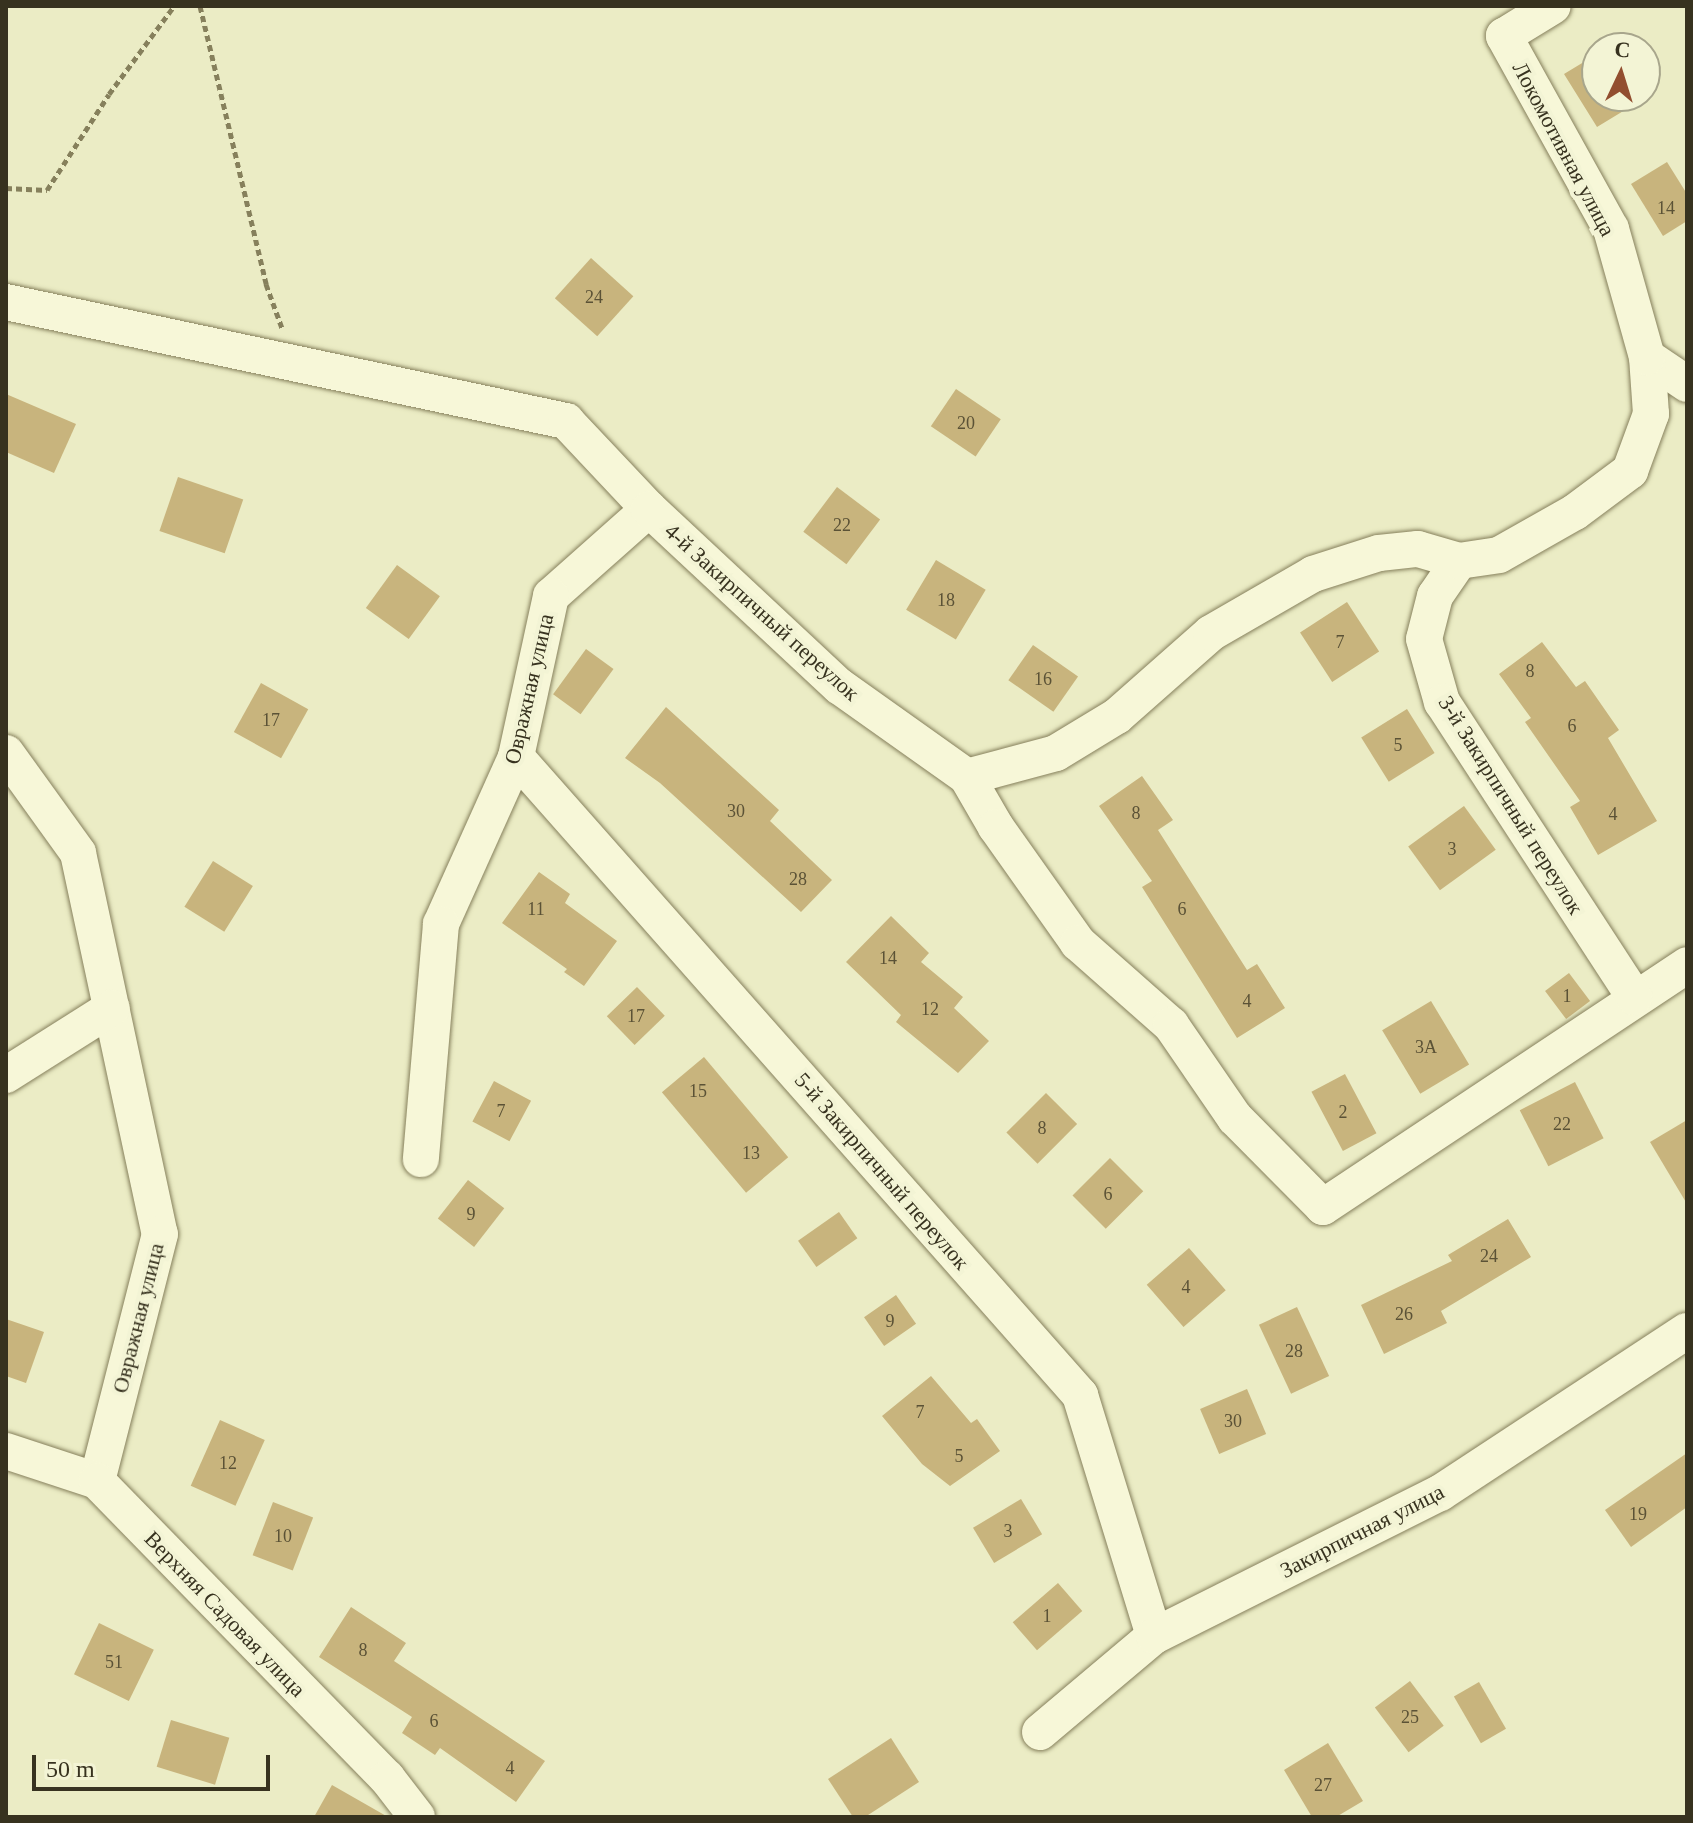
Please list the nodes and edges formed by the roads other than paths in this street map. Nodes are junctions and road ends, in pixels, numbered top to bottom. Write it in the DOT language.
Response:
graph roads {
  1 [pos="1553,6"];
  2 [pos="6,302"];
  3 [pos="1647,357"];
  4 [pos="1687,384"];
  5 [pos="649,509"];
  6 [pos="1459,561"];
  7 [pos="6,753"];
  8 [pos="516,757"];
  9 [pos="967,777"];
  10 [pos="1687,965"];
  11 [pos="1634,997"];
  12 [pos="112,1008"];
  13 [pos="6,1075"];
  14 [pos="421,1159"];
  15 [pos="1687,1331"];
  16 [pos="6,1451"];
  17 [pos="97,1481"];
  18 [pos="1154,1636"];
  19 [pos="1040,1732"];
  20 [pos="417,1817"];
  1 -- 3 [label="street, Локомотивная улица"];
  2 -- 5 [label="street"];
  3 -- 4 [label="street"];
  3 -- 6 [label="street, Локомотивная улица"];
  5 -- 8 [label="street, Овражная улица"];
  5 -- 9 [label="street, 4-й Закирпичный переулок"];
  6 -- 9 [label="street, Локомотивная улица"];
  6 -- 11 [label="street, 3-й Закирпичный переулок"];
  7 -- 12 [label="street, Овражная улица"];
  8 -- 14 [label="street, Овражная улица"];
  8 -- 18 [label="street, 5-й Закирпичный переулок"];
  9 -- 11 [label="street, 4-й Закирпичный переулок"];
  10 -- 11 [label="street"];
  12 -- 13 [label="street"];
  12 -- 17 [label="street, Овражная улица"];
  15 -- 18 [label="street, Закирпичная улица"];
  16 -- 17 [label="street, Верхняя Садовая улица"];
  17 -- 20 [label="street, Верхняя Садовая улица"];
  18 -- 19 [label="street, Закирпичная улица"];
}
